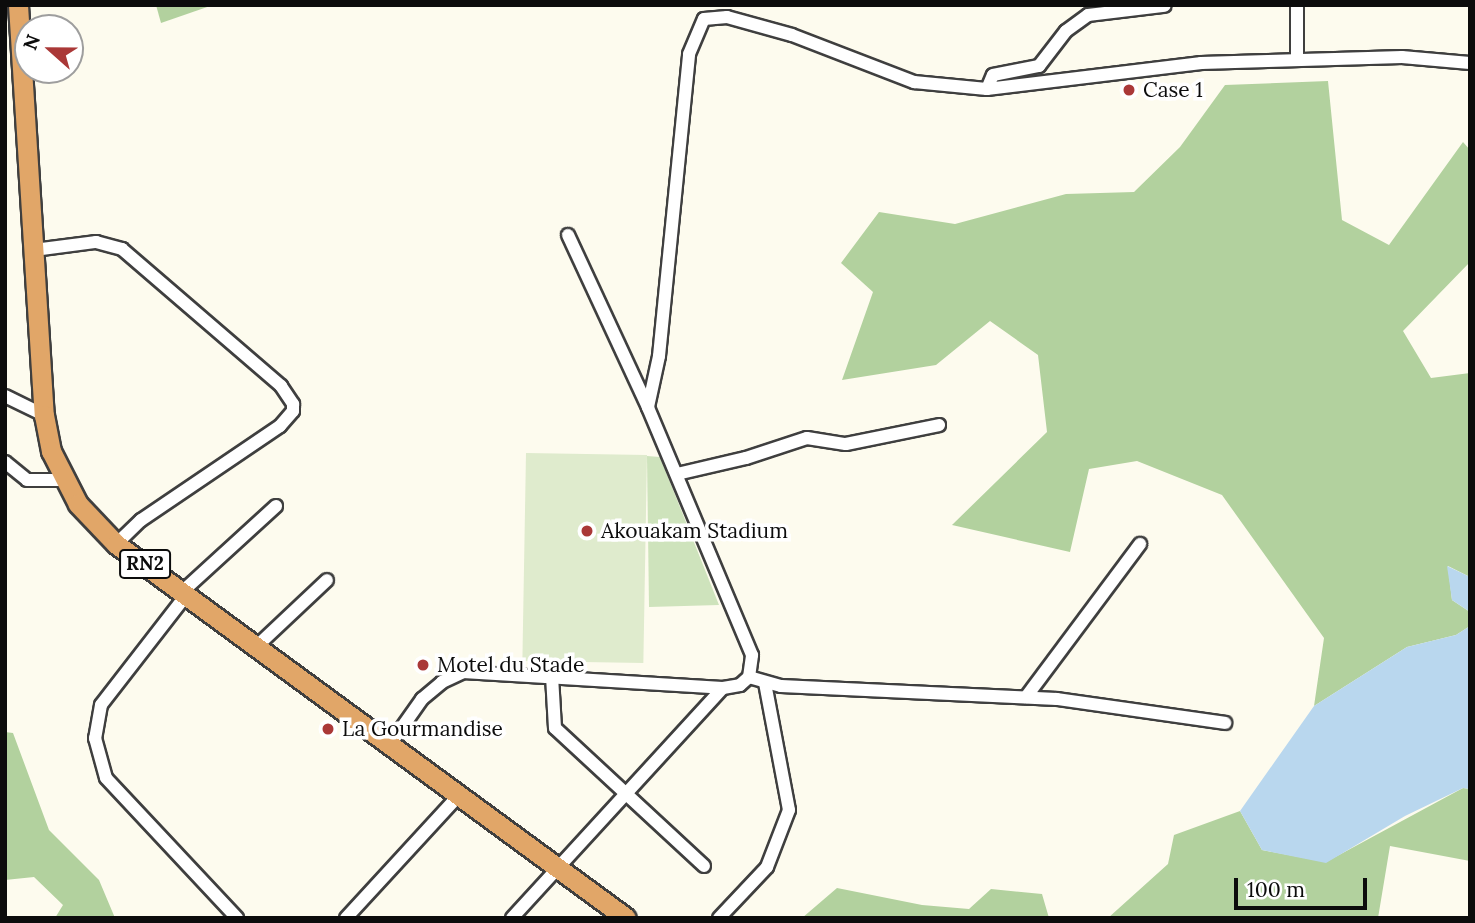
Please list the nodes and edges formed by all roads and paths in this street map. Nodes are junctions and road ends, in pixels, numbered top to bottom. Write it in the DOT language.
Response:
graph roads {
  1 [pos="18,5"];
  2 [pos="707,5"];
  3 [pos="1297,5"];
  4 [pos="1164,6"];
  5 [pos="704,19"];
  6 [pos="1297,59"];
  7 [pos="1470,63"];
  8 [pos="987,89"];
  9 [pos="568,235"];
  10 [pos="34,250"];
  11 [pos="5,396"];
  12 [pos="648,407"];
  13 [pos="44,415"];
  14 [pos="939,425"];
  15 [pos="5,462"];
  16 [pos="677,474"];
  17 [pos="63,480"];
  18 [pos="276,506"];
  19 [pos="116,544"];
  20 [pos="1140,544"];
  21 [pos="327,580"];
  22 [pos="185,593"];
  23 [pos="257,646"];
  24 [pos="552,676"];
  25 [pos="748,677"];
  26 [pos="765,683"];
  27 [pos="723,688"];
  28 [pos="1026,697"];
  29 [pos="1225,723"];
  30 [pos="391,743"];
  31 [pos="629,792"];
  32 [pos="459,795"];
  33 [pos="704,866"];
  34 [pos="558,867"];
  35 [pos="237,918"];
  36 [pos="346,918"];
  37 [pos="512,918"];
  38 [pos="626,918"];
  39 [pos="719,918"];
  1 -- 10 [label="highway, RN2"];
  2 -- 5 [label="street"];
  3 -- 6 [label="street"];
  4 -- 8 [label="street"];
  5 -- 8 [label="street"];
  5 -- 12 [label="street"];
  6 -- 7 [label="street"];
  6 -- 8 [label="street"];
  9 -- 12 [label="street"];
  10 -- 13 [label="highway, RN2"];
  10 -- 19 [label="street"];
  11 -- 13 [label="street"];
  12 -- 16 [label="street"];
  13 -- 17 [label="highway, RN2"];
  14 -- 16 [label="street"];
  15 -- 17 [label="street"];
  16 -- 25 [label="street"];
  17 -- 19 [label="highway, RN2"];
  18 -- 22 [label="street"];
  19 -- 22 [label="highway, RN2"];
  20 -- 28 [label="street"];
  21 -- 23 [label="street"];
  22 -- 23 [label="highway, RN2"];
  22 -- 35 [label="street"];
  23 -- 30 [label="highway, RN2"];
  24 -- 27 [label="street"];
  24 -- 30 [label="street"];
  24 -- 31 [label="street"];
  25 -- 26 [label="street"];
  25 -- 27 [label="street"];
  26 -- 28 [label="street"];
  26 -- 39 [label="street"];
  27 -- 31 [label="street"];
  28 -- 29 [label="street"];
  30 -- 32 [label="highway, RN2"];
  31 -- 33 [label="street"];
  31 -- 34 [label="street"];
  32 -- 34 [label="highway, RN2"];
  32 -- 36 [label="street"];
  34 -- 37 [label="street"];
  34 -- 38 [label="highway, RN2"];
}
